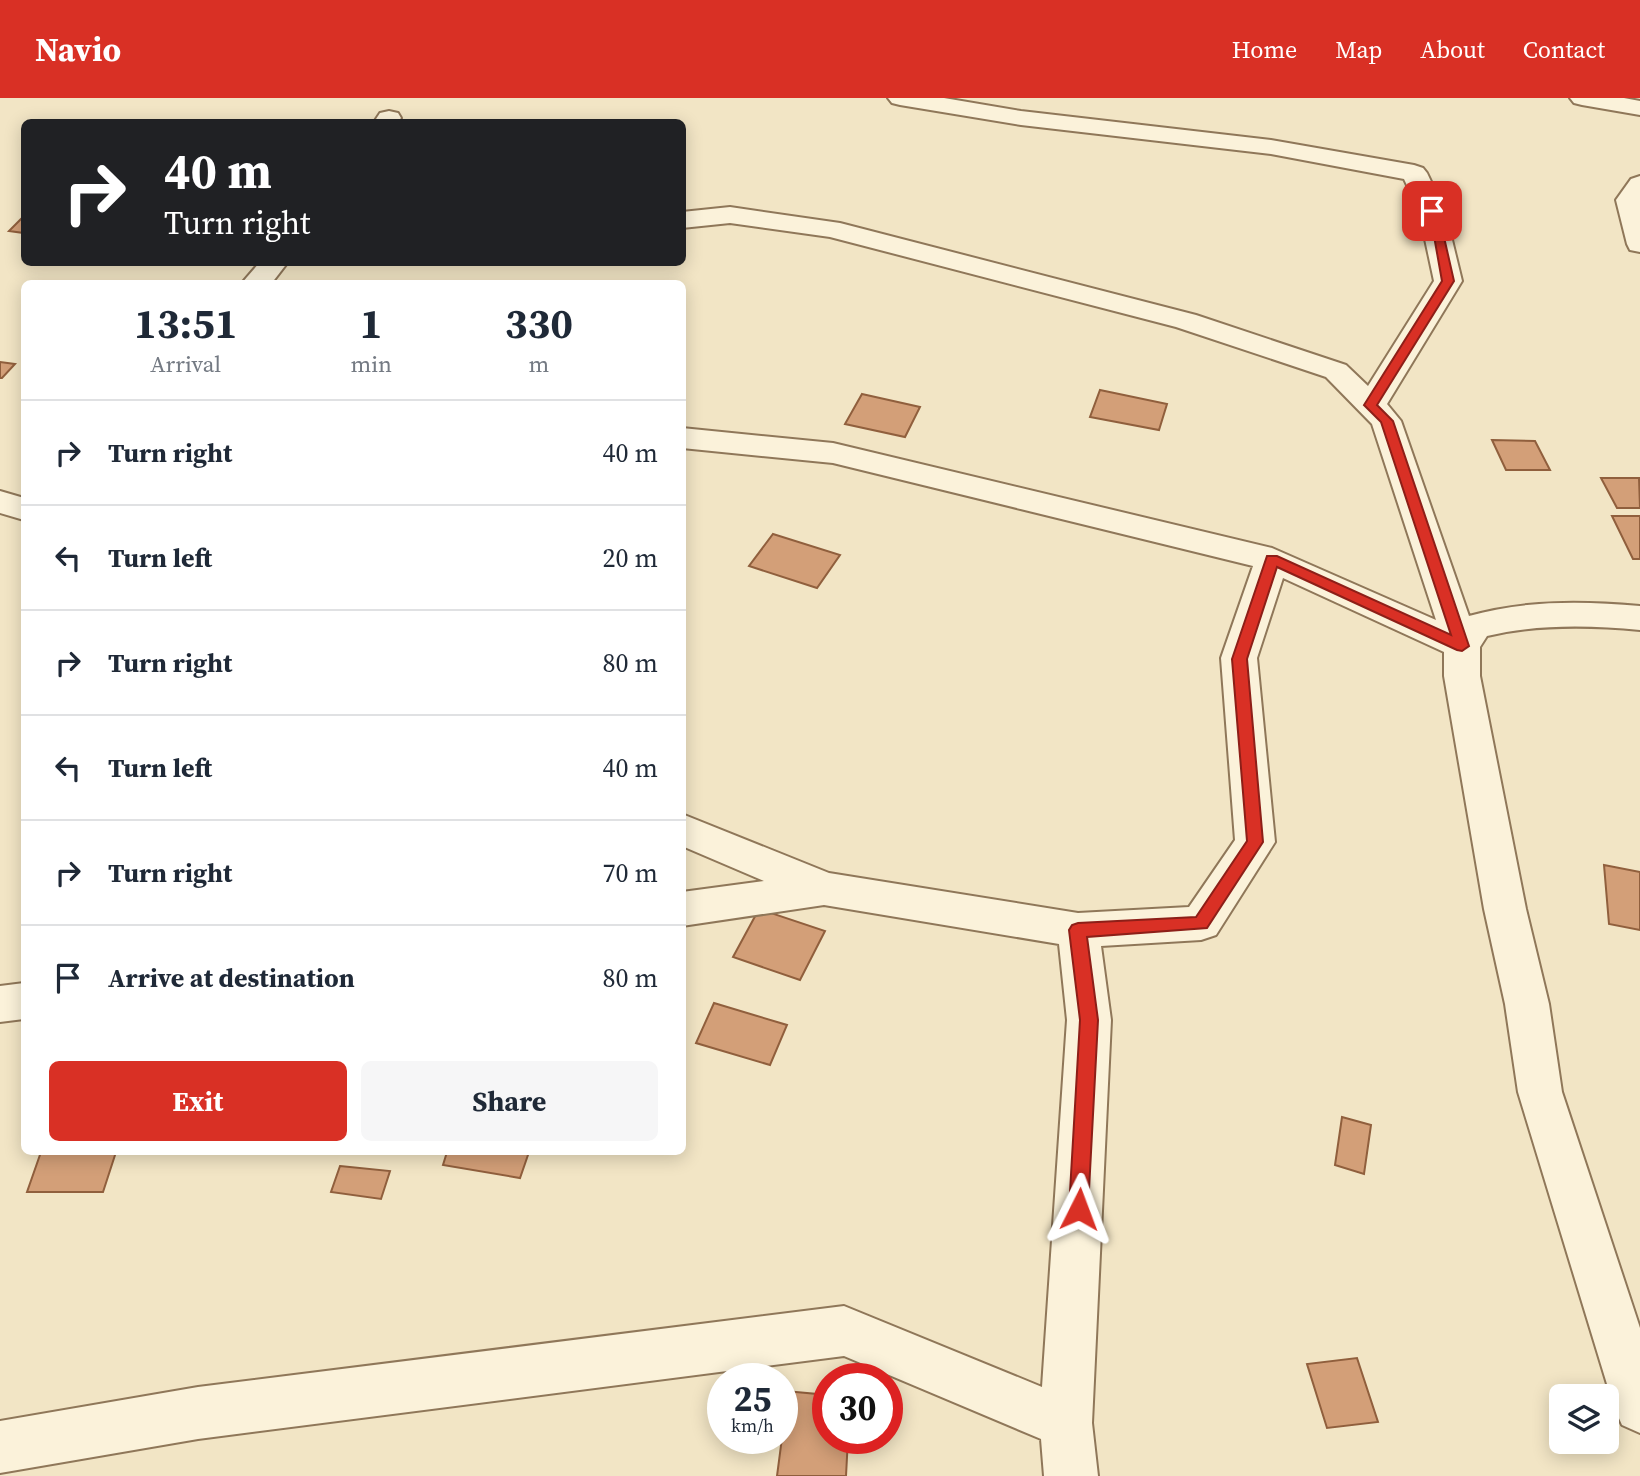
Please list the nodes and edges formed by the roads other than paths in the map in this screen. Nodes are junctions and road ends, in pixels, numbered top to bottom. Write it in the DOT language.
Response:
graph roads {
  1 [pos="900,98"];
  2 [pos="1582,98"];
  3 [pos="1640,108"];
  4 [pos="1640,184"];
  5 [pos="686,220"];
  6 [pos="1640,244"];
  7 [pos="271,266"];
  8 [pos="259,280"];
  9 [pos="1371,405"];
  10 [pos="686,438"];
  11 [pos="0,501"];
  12 [pos="21,509"];
  13 [pos="1272,559"];
  14 [pos="1640,618"];
  15 [pos="1462,646"];
  16 [pos="686,831"];
  17 [pos="825,889"];
  18 [pos="686,908"];
  19 [pos="1078,930"];
  20 [pos="21,1001"];
  21 [pos="0,1004"];
  22 [pos="1640,1406"];
  23 [pos="1066,1423"];
  24 [pos="0,1447"];
  25 [pos="1071,1476"];
  1 -- 9 [label="street"];
  2 -- 3 [label="street"];
  4 -- 6 [label="street"];
  5 -- 9 [label="street"];
  7 -- 8 [label="street"];
  9 -- 15 [label="street"];
  10 -- 13 [label="street"];
  11 -- 12 [label="street"];
  13 -- 15 [label="street"];
  13 -- 19 [label="street"];
  14 -- 15 [label="street"];
  15 -- 22 [label="street"];
  16 -- 17 [label="street"];
  17 -- 18 [label="street"];
  17 -- 19 [label="street"];
  19 -- 23 [label="street"];
  20 -- 21 [label="street"];
  23 -- 24 [label="street"];
  23 -- 25 [label="street"];
}
